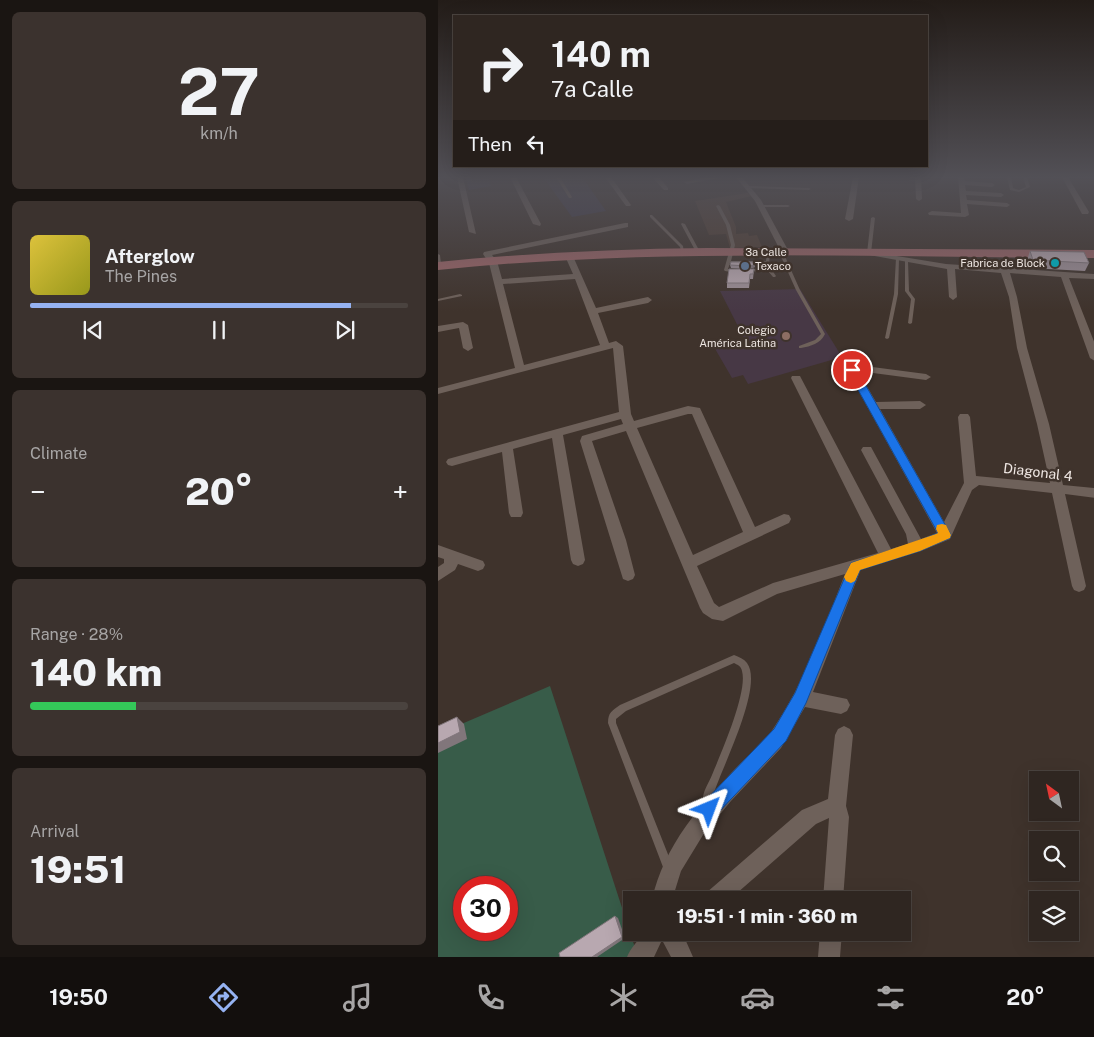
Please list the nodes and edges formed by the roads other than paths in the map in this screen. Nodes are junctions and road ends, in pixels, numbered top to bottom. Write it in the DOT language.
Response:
graph roads {
  1 [pos="470,222"];
  2 [pos="657,222"];
  3 [pos="726,222"];
  4 [pos="766,222"];
  5 [pos="873,222"];
  6 [pos="683,224"];
  7 [pos="625,225"];
  8 [pos="472,232"];
  9 [pos="698,252"];
  10 [pos="684,253"];
  11 [pos="869,253"];
  12 [pos="438,254"];
  13 [pos="775,254"];
  14 [pos="1094,254"];
  15 [pos="569,256"];
  16 [pos="729,257"];
  17 [pos="902,260"];
  18 [pos="492,261"];
  19 [pos="438,265"];
  20 [pos="951,266"];
  21 [pos="764,268"];
  22 [pos="1005,271"];
  23 [pos="1064,275"];
  24 [pos="578,276"];
  25 [pos="774,276"];
  26 [pos="1094,277"];
  27 [pos="498,282"];
  28 [pos="460,295"];
  29 [pos="953,297"];
  30 [pos="438,300"];
  31 [pos="648,300"];
  32 [pos="593,311"];
  33 [pos="910,323"];
  34 [pos="438,329"];
  35 [pos="886,338"];
  36 [pos="605,346"];
  37 [pos="800,347"];
  38 [pos="468,348"];
  39 [pos="1094,358"];
  40 [pos="520,369"];
  41 [pos="926,377"];
  42 [pos="796,378"];
  43 [pos="438,391"];
  44 [pos="920,405"];
  45 [pos="872,406"];
  46 [pos="625,414"];
  47 [pos="964,417"];
  48 [pos="631,426"];
  49 [pos="557,432"];
  50 [pos="507,447"];
  51 [pos="867,450"];
  52 [pos="452,462"];
  53 [pos="974,482"];
  54 [pos="1058,490"];
  55 [pos="1094,493"];
  56 [pos="516,513"];
  57 [pos="784,519"];
  58 [pos="751,534"];
  59 [pos="945,535"];
  60 [pos="916,547"];
  61 [pos="445,554"];
  62 [pos="887,556"];
  63 [pos="578,560"];
  64 [pos="690,563"];
  65 [pos="478,565"];
  66 [pos="855,566"];
  67 [pos="438,575"];
  68 [pos="628,576"];
  69 [pos="1080,586"];
  70 [pos="801,698"];
  71 [pos="841,705"];
  72 [pos="844,735"];
  73 [pos="709,809"];
  74 [pos="836,809"];
  75 [pos="670,873"];
  76 [pos="664,891"];
  77 [pos="724,891"];
  78 [pos="834,891"];
  79 [pos="658,941"];
  80 [pos="673,941"];
  81 [pos="830,941"];
  82 [pos="638,957"];
  83 [pos="682,957"];
  84 [pos="829,957"];
  1 -- 8 [label="street"];
  2 -- 10 [label="lane"];
  3 -- 16 [label="lane"];
  4 -- 13 [label="street"];
  5 -- 11 [label="lane"];
  6 -- 9 [label="lane"];
  7 -- 18 [label="street"];
  9 -- 10 [label="main road, 3a Calle"];
  9 -- 16 [label="main road, 3a Calle"];
  10 -- 15 [label="main road, 3a Calle"];
  11 -- 13 [label="main road, 3a Calle"];
  11 -- 14 [label="main road, 3a Calle"];
  11 -- 17 [label="street"];
  12 -- 19 [label="lane"];
  13 -- 16 [label="main road, 3a Calle"];
  13 -- 21 [label="lane"];
  13 -- 37 [label="lane"];
  15 -- 18 [label="main road, 3a Calle"];
  15 -- 24 [label="street"];
  16 -- 21 [label="lane"];
  17 -- 20 [label="street"];
  17 -- 33 [label="lane"];
  17 -- 35 [label="lane"];
  18 -- 19 [label="main road, 3a Calle"];
  18 -- 27 [label="street"];
  20 -- 22 [label="street"];
  20 -- 29 [label="street"];
  21 -- 25 [label="lane"];
  22 -- 23 [label="street"];
  22 -- 54 [label="street"];
  23 -- 26 [label="street"];
  23 -- 39 [label="street"];
  24 -- 27 [label="street"];
  24 -- 32 [label="street"];
  27 -- 40 [label="street"];
  28 -- 30 [label="lane"];
  31 -- 32 [label="street"];
  32 -- 36 [label="street"];
  34 -- 38 [label="street"];
  36 -- 40 [label="street"];
  36 -- 46 [label="street"];
  40 -- 43 [label="street"];
  41 -- 45 [label="street"];
  42 -- 62 [label="street"];
  44 -- 45 [label="street"];
  45 -- 59 [label="street"];
  46 -- 48 [label="street"];
  46 -- 49 [label="street"];
  47 -- 53 [label="street"];
  48 -- 58 [label="street"];
  48 -- 64 [label="street"];
  48 -- 68 [label="street"];
  49 -- 50 [label="street"];
  49 -- 63 [label="street"];
  50 -- 52 [label="street"];
  50 -- 56 [label="street"];
  51 -- 60 [label="street"];
  53 -- 54 [label="street, Diagonal 4"];
  53 -- 59 [label="street"];
  54 -- 55 [label="street, Diagonal 4"];
  54 -- 69 [label="street"];
  57 -- 58 [label="street"];
  58 -- 64 [label="street"];
  59 -- 60 [label="street"];
  60 -- 62 [label="street"];
  61 -- 65 [label="street"];
  61 -- 67 [label="street"];
  62 -- 66 [label="street"];
  64 -- 66 [label="street"];
  66 -- 70 [label="street"];
  70 -- 71 [label="street"];
  70 -- 73 [label="street"];
  72 -- 74 [label="street"];
  73 -- 75 [label="street"];
  73 -- 75 [label="lane"];
  74 -- 77 [label="street"];
  74 -- 78 [label="street"];
  75 -- 76 [label="street"];
  79 -- 82 [label="street"];
  80 -- 83 [label="street"];
  81 -- 84 [label="street"];
}
